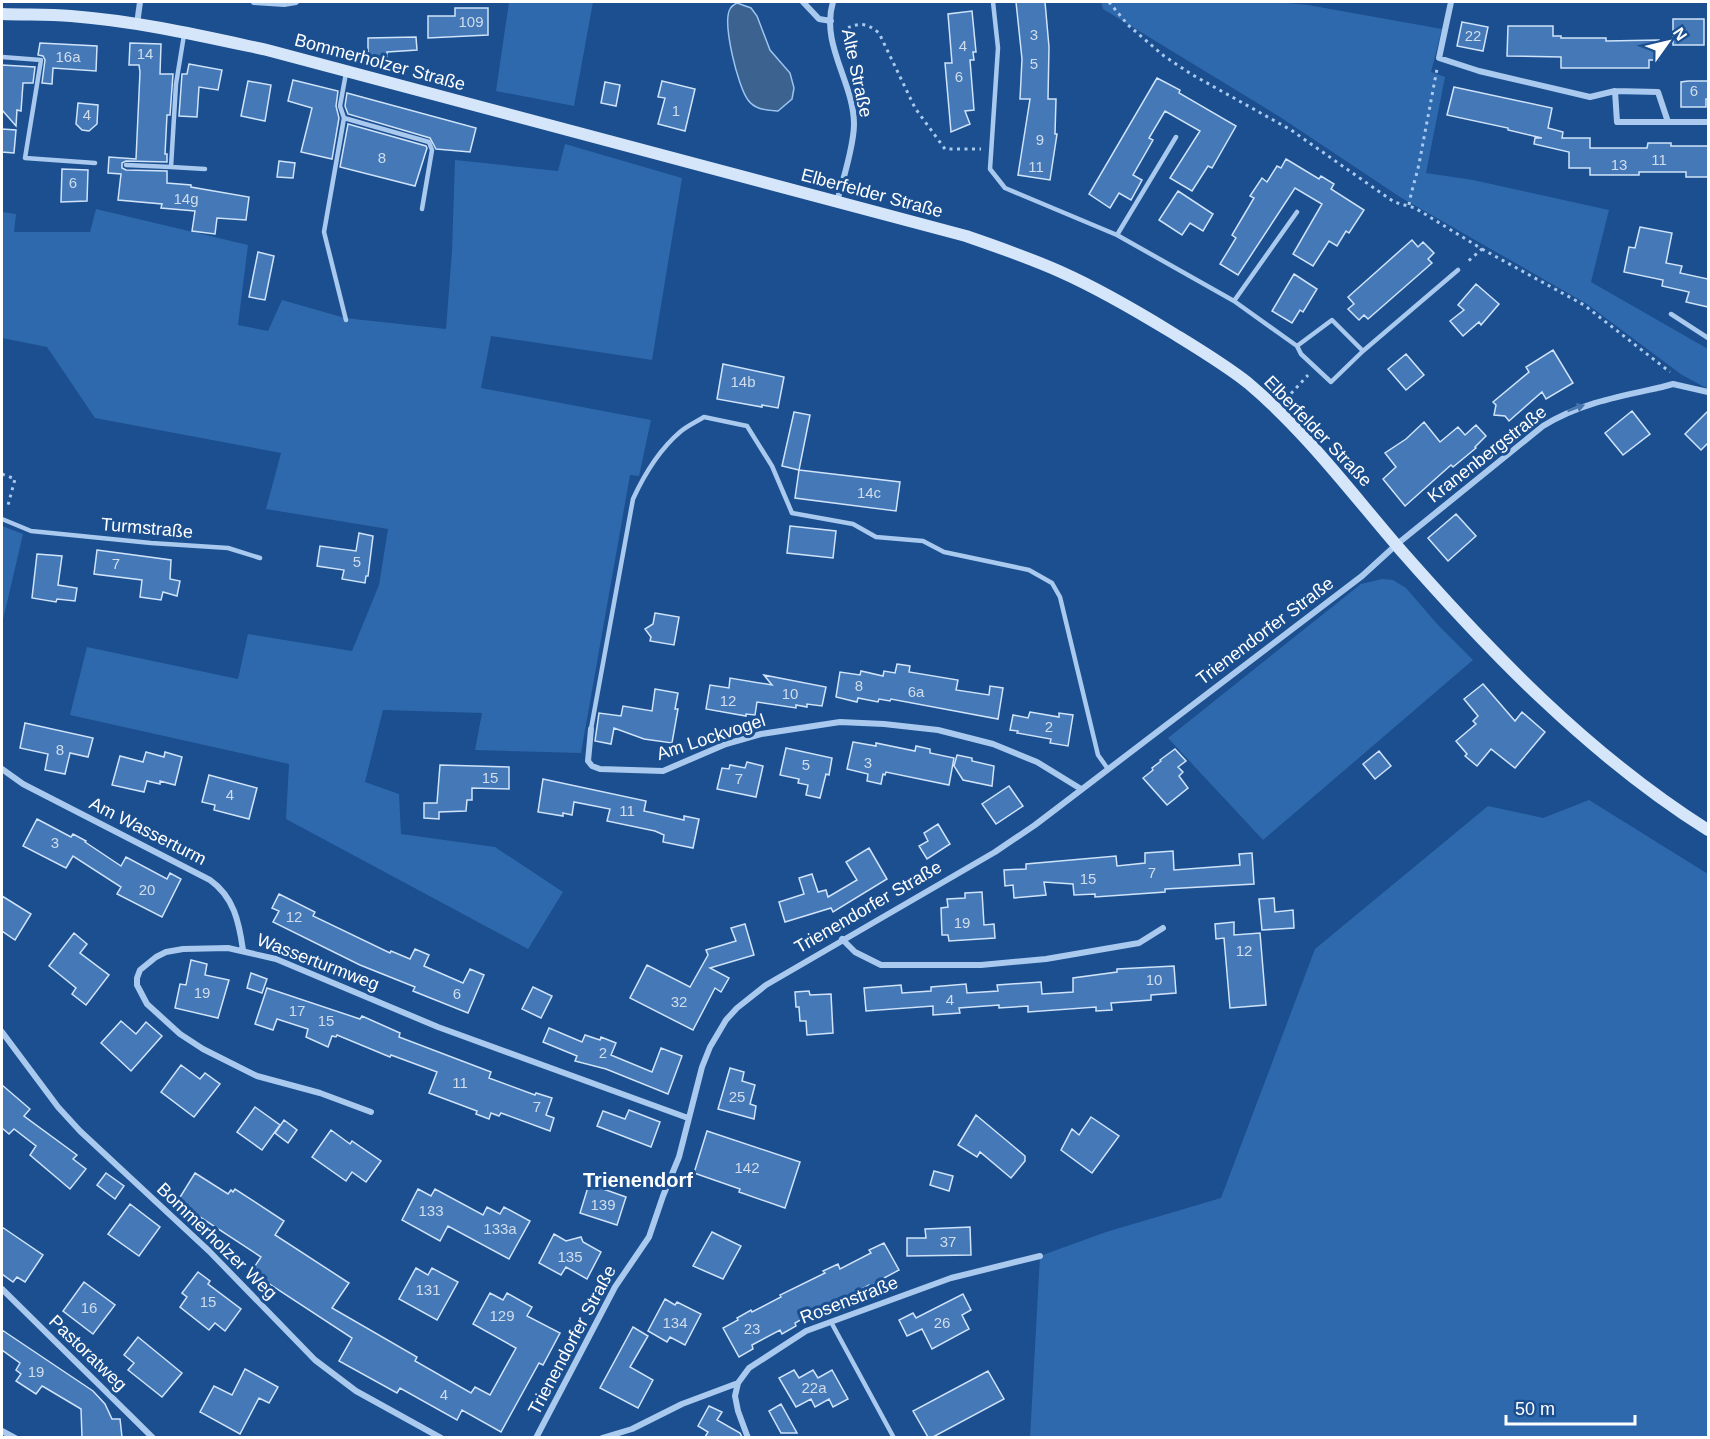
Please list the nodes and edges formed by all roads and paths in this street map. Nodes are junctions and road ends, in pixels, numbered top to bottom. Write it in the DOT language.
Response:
graph roads {
  1 [pos="140,2"];
  2 [pos="254,2"];
  3 [pos="296,2"];
  4 [pos="803,2"];
  5 [pos="833,2"];
  6 [pos="993,2"];
  7 [pos="1109,2"];
  8 [pos="1451,2"];
  9 [pos="2,14"];
  10 [pos="831,21"];
  11 [pos="137,24"];
  12 [pos="185,32"];
  13 [pos="831,36"];
  14 [pos="2,57"];
  15 [pos="1439,57"];
  16 [pos="347,72"];
  17 [pos="1615,91"];
  18 [pos="344,118"];
  19 [pos="1668,122"];
  20 [pos="1708,122"];
  21 [pos="1176,137"];
  22 [pos="992,150"];
  23 [pos="95,163"];
  24 [pos="126,165"];
  25 [pos="171,167"];
  26 [pos="205,169"];
  27 [pos="743,177"];
  28 [pos="837,201"];
  29 [pos="1409,205"];
  30 [pos="422,208"];
  31 [pos="1297,212"];
  32 [pos="1117,235"];
  33 [pos="1482,249"];
  34 [pos="1458,270"];
  35 [pos="1234,301"];
  36 [pos="1671,314"];
  37 [pos="346,320"];
  38 [pos="1708,338"];
  39 [pos="1297,346"];
  40 [pos="1363,351"];
  41 [pos="1315,367"];
  42 [pos="1673,384"];
  43 [pos="1708,392"];
  44 [pos="1276,409"];
  45 [pos="2,474"];
  46 [pos="3,519"];
  47 [pos="1396,545"];
  48 [pos="260,558"];
  49 [pos="591,729"];
  50 [pos="2,769"];
  51 [pos="1108,769"];
  52 [pos="1082,789"];
  53 [pos="1708,830"];
  54 [pos="1163,928"];
  55 [pos="842,939"];
  56 [pos="243,950"];
  57 [pos="2,1032"];
  58 [pos="371,1112"];
  59 [pos="688,1119"];
  60 [pos="1040,1256"];
  61 [pos="2,1289"];
  62 [pos="831,1322"];
  63 [pos="738,1383"];
  64 [pos="2,1431"];
  65 [pos="15,1437"];
  66 [pos="153,1437"];
  67 [pos="441,1437"];
  68 [pos="536,1437"];
  69 [pos="602,1437"];
  70 [pos="748,1437"];
  71 [pos="894,1437"];
  1 -- 11 [label="street"];
  2 -- 3 [label="street"];
  4 -- 10 [label="street, Alte Straße"];
  5 -- 10 [label="street, Alte Straße"];
  6 -- 22 [label="lane"];
  7 -- 29 [label="path"];
  8 -- 15 [label="street"];
  9 -- 11 [label="main road, Bommerholzer Straße"];
  10 -- 13 [label="street, Alte Straße"];
  11 -- 12 [label="main road, Bommerholzer Straße"];
  12 -- 16 [label="main road, Bommerholzer Straße"];
  12 -- 25 [label="lane"];
  13 -- 22 [label="path"];
  13 -- 28 [label="street, Alte Straße"];
  14 -- 23 [label="lane"];
  15 -- 17 [label="street"];
  15 -- 29 [label="path"];
  16 -- 18 [label="lane"];
  16 -- 27 [label="main road, Bommerholzer Straße"];
  17 -- 19 [label="street"];
  17 -- 19 [label="street"];
  18 -- 30 [label="lane"];
  18 -- 37 [label="lane"];
  19 -- 20 [label="street"];
  21 -- 32 [label="lane"];
  22 -- 32 [label="lane"];
  24 -- 25 [label="lane"];
  25 -- 26 [label="lane"];
  27 -- 28 [label="main road, Elberfelder Straße"];
  28 -- 44 [label="main road, Elberfelder Straße"];
  29 -- 33 [label="path"];
  31 -- 35 [label="lane"];
  32 -- 35 [label="lane"];
  33 -- 34 [label="path"];
  33 -- 42 [label="path"];
  34 -- 40 [label="lane"];
  35 -- 39 [label="lane"];
  36 -- 38 [label="lane"];
  39 -- 40 [label="lane"];
  39 -- 41 [label="lane"];
  40 -- 41 [label="lane"];
  41 -- 44 [label="path"];
  42 -- 43 [label="street, Kranenbergstraße"];
  47 -- 42 [label="street, Kranenbergstraße, one-way"];
  44 -- 47 [label="main road, Elberfelder Straße"];
  45 -- 46 [label="path"];
  46 -- 48 [label="lane, Turmstraße"];
  47 -- 51 [label="street, Trienendorfer Straße"];
  47 -- 53 [label="main road, Elberfelder Straße"];
  49 -- 51 [label="lane"];
  49 -- 52 [label="street, Am Lockvogel"];
  50 -- 56 [label="street, Am Wasserturm"];
  51 -- 52 [label="street, Trienendorfer Straße"];
  52 -- 55 [label="street, Trienendorfer Straße"];
  54 -- 55 [label="street"];
  55 -- 59 [label="street, Trienendorfer Straße"];
  56 -- 58 [label="street, Wasserturmweg"];
  56 -- 59 [label="street, Wasserturmweg"];
  57 -- 67 [label="street, Bommerholzer Weg"];
  59 -- 68 [label="street, Trienendorfer Straße"];
  60 -- 62 [label="street, Rosenstraße"];
  61 -- 66 [label="street, Pastoratweg"];
  62 -- 63 [label="street, Rosenstraße"];
  62 -- 71 [label="lane"];
  63 -- 69 [label="street"];
  63 -- 70 [label="street"];
  64 -- 65 [label="street"];
}
